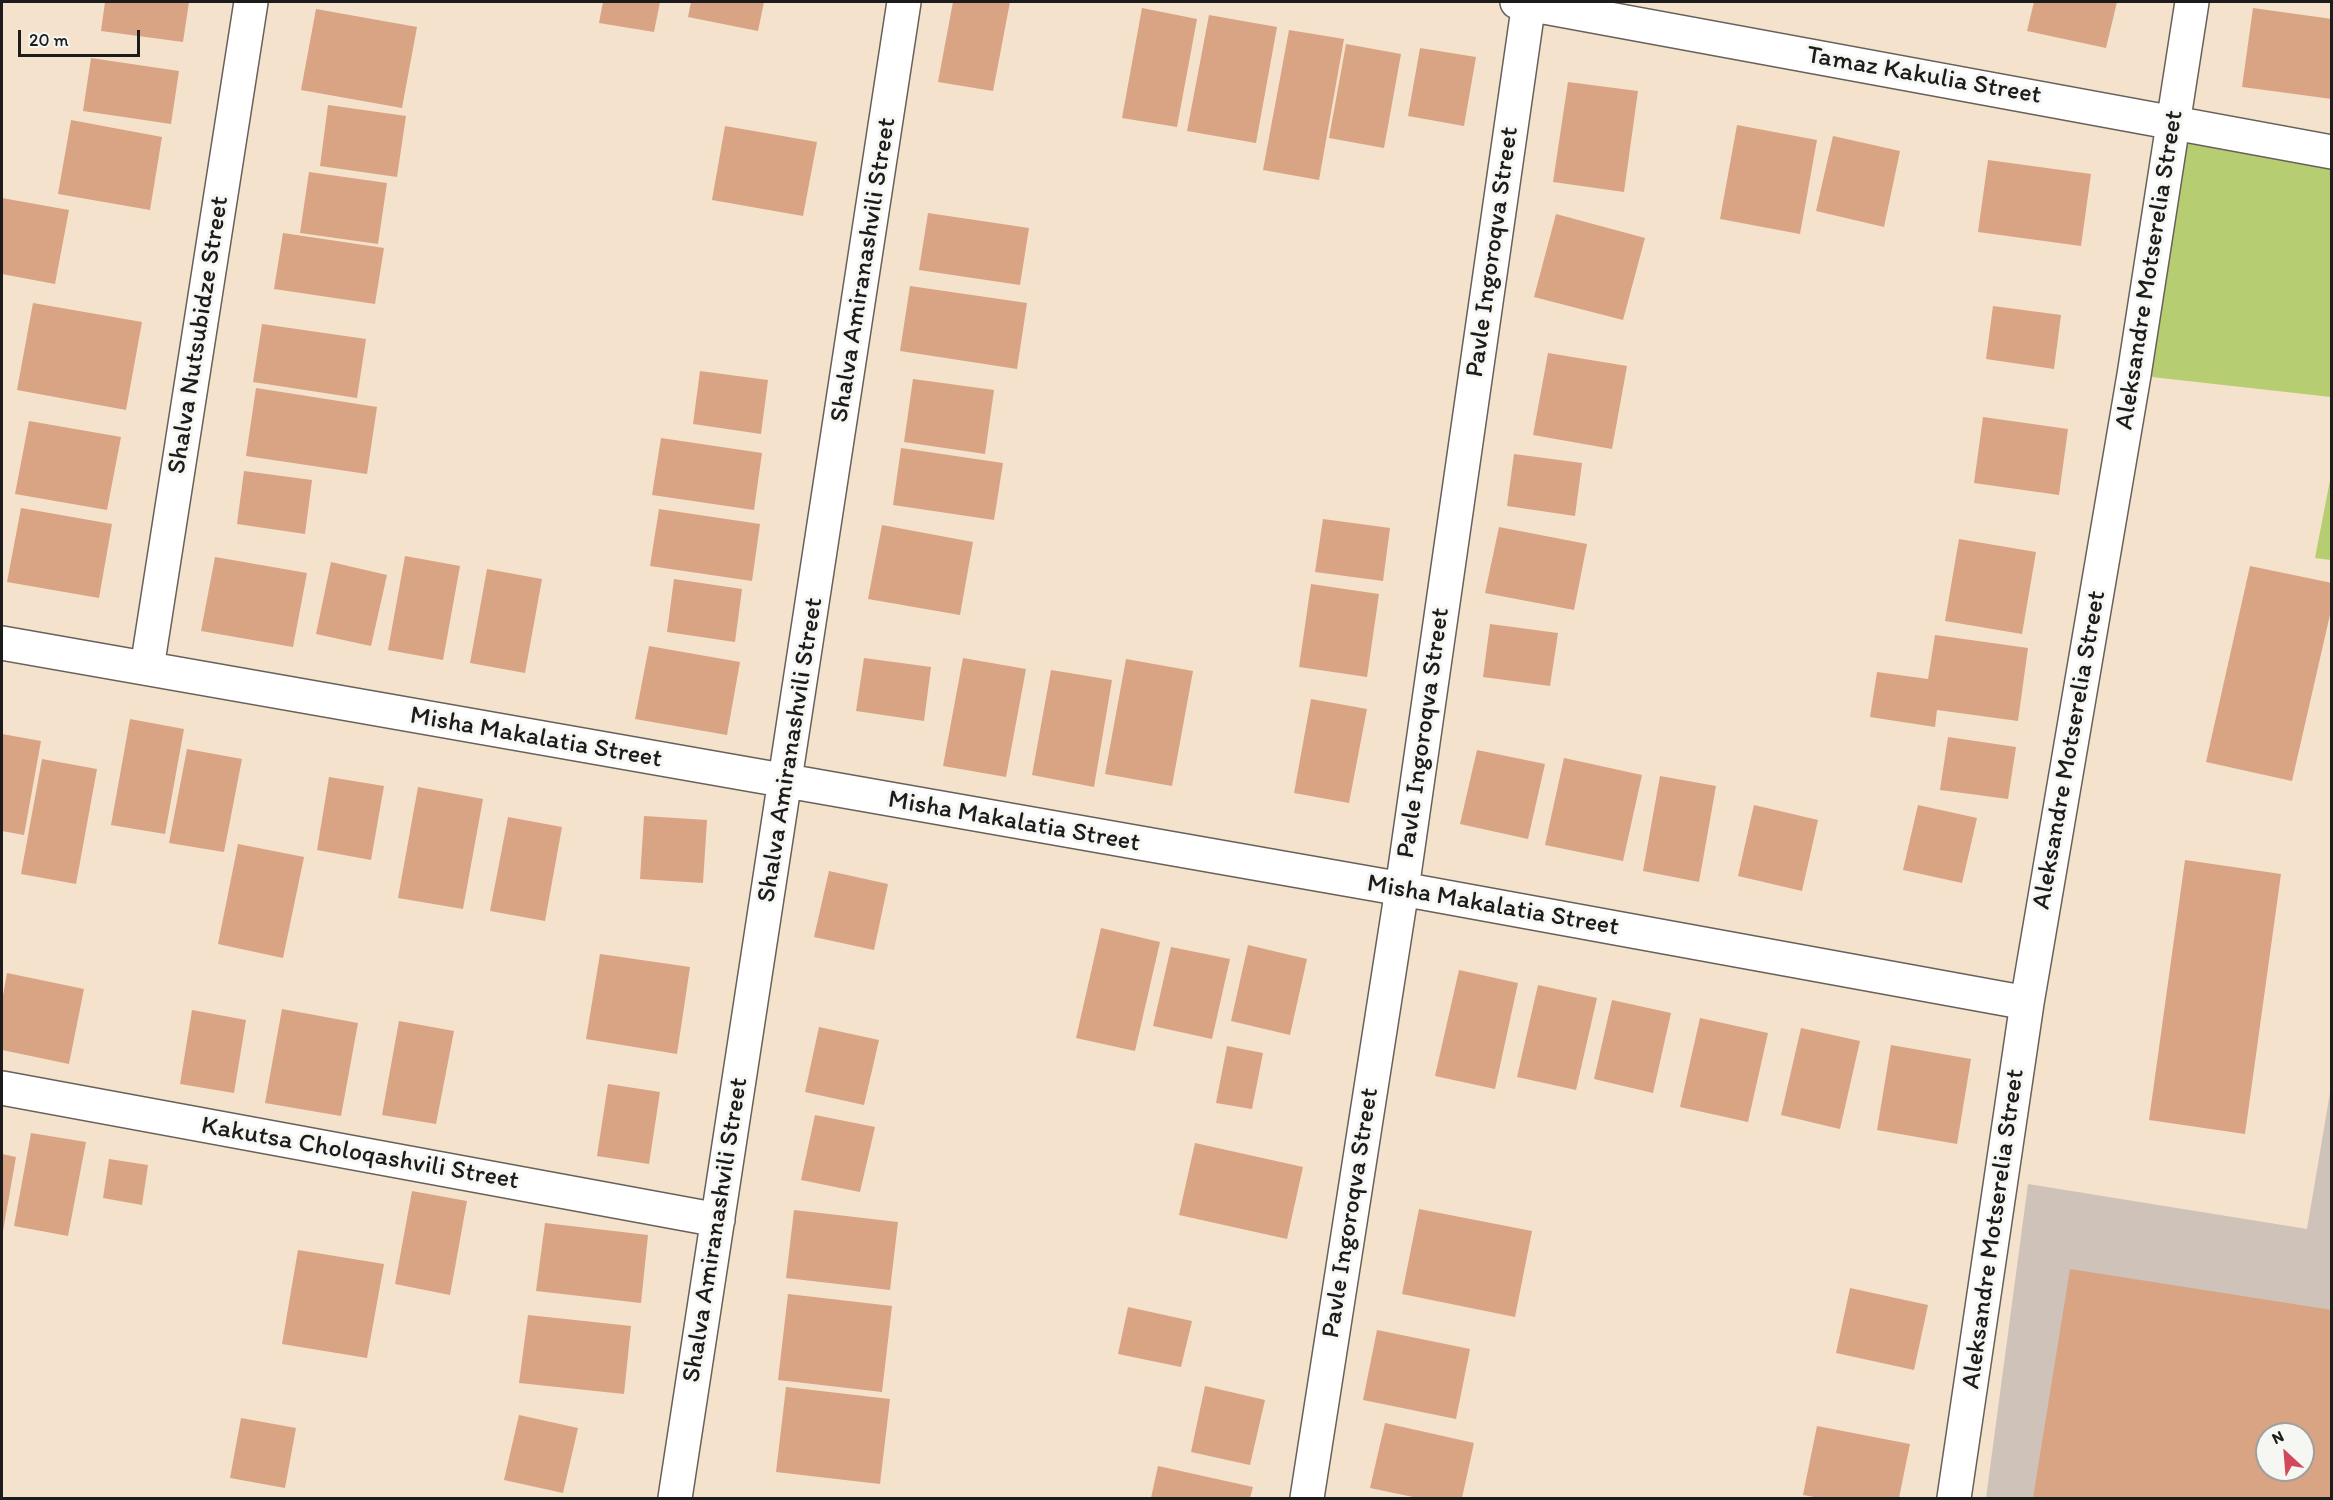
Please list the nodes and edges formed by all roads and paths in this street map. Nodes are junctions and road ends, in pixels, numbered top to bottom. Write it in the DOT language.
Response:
graph roads {
  1 [pos="251,2"];
  2 [pos="904,2"];
  3 [pos="1525,2"];
  4 [pos="2192,2"];
  5 [pos="2173,122"];
  6 [pos="2331,152"];
  7 [pos="2,643"];
  8 [pos="147,668"];
  9 [pos="786,782"];
  10 [pos="1402,889"];
  11 [pos="2027,1003"];
  12 [pos="2,1088"];
  13 [pos="718,1220"];
  14 [pos="675,1498"];
  15 [pos="1307,1498"];
  16 [pos="1954,1498"];
  1 -- 8 [label="street, Shalva Nutsubidze Street"];
  2 -- 9 [label="street, Shalva Amiranashvili Street"];
  3 -- 5 [label="street, Tamaz Kakulia Street"];
  3 -- 10 [label="street, Pavle Ingoroqva Street"];
  4 -- 5 [label="street, Aleksandre Motserelia Street"];
  5 -- 6 [label="street, Tamaz Kakulia Street"];
  5 -- 11 [label="street, Aleksandre Motserelia Street"];
  7 -- 8 [label="street, Misha Makalatia Street"];
  8 -- 9 [label="street, Misha Makalatia Street"];
  9 -- 10 [label="street, Misha Makalatia Street"];
  9 -- 13 [label="street, Shalva Amiranashvili Street"];
  10 -- 11 [label="street, Misha Makalatia Street"];
  10 -- 15 [label="street, Pavle Ingoroqva Street"];
  11 -- 16 [label="street, Aleksandre Motserelia Street"];
  12 -- 13 [label="street, Kakutsa Choloqashvili Street"];
  13 -- 14 [label="street, Shalva Amiranashvili Street"];
}
